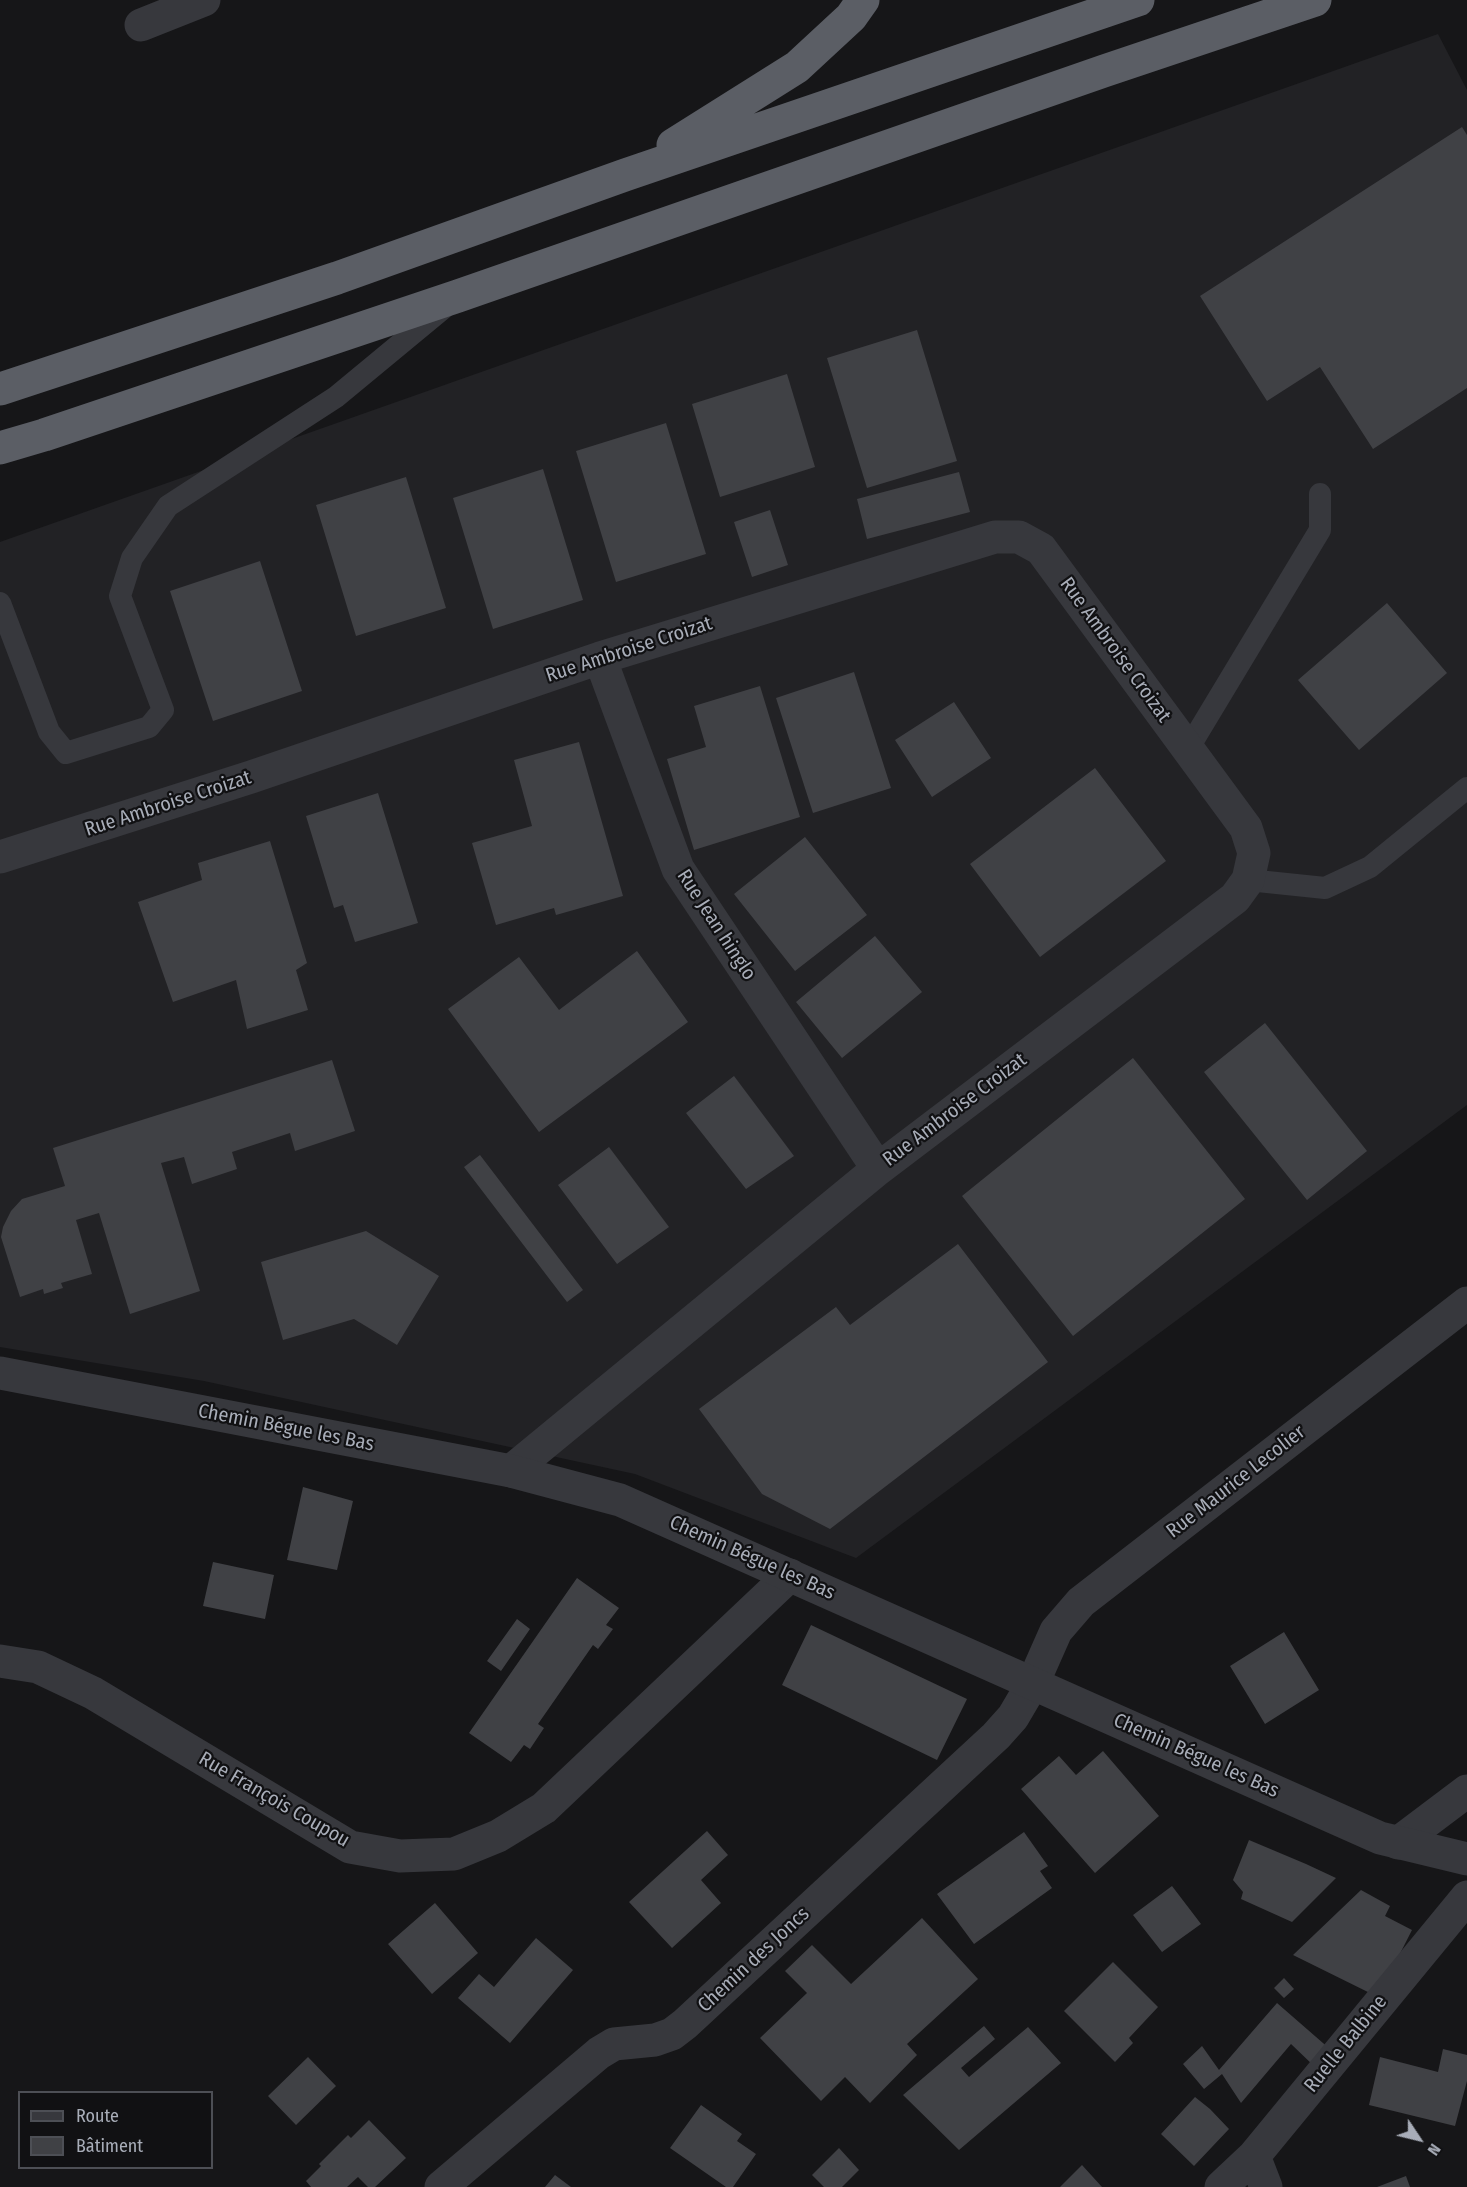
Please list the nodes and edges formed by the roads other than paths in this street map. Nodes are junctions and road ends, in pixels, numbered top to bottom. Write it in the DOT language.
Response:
graph roads {
  1 [pos="204,0"];
  2 [pos="864,0"];
  3 [pos="1138,0"];
  4 [pos="1316,0"];
  5 [pos="141,24"];
  6 [pos="625,175"];
  7 [pos="458,296"];
  8 [pos="0,389"];
  9 [pos="0,448"];
  10 [pos="1320,494"];
  11 [pos="0,603"];
  12 [pos="600,658"];
  13 [pos="1188,749"];
  14 [pos="1467,788"];
  15 [pos="0,857"];
  16 [pos="1248,880"];
  17 [pos="878,1168"];
  18 [pos="1467,1303"];
  19 [pos="0,1373"];
  20 [pos="511,1471"];
  21 [pos="790,1575"];
  22 [pos="0,1661"];
  23 [pos="1033,1683"];
  24 [pos="1467,1791"];
  25 [pos="1398,1843"];
  26 [pos="1467,1859"];
  27 [pos="1467,1897"];
  28 [pos="1254,2156"];
  29 [pos="441,2187"];
  30 [pos="1221,2187"];
  31 [pos="1266,2187"];
  1 -- 5 [label="street"];
  2 -- 6 [label="highway"];
  3 -- 6 [label="highway"];
  4 -- 7 [label="highway"];
  6 -- 8 [label="highway"];
  7 -- 9 [label="highway"];
  7 -- 11 [label="lane"];
  10 -- 13 [label="lane"];
  12 -- 13 [label="street, Rue Ambroise Croizat"];
  12 -- 15 [label="street, Rue Ambroise Croizat"];
  12 -- 17 [label="street, Rue Jean hinglo"];
  13 -- 16 [label="street, Rue Ambroise Croizat"];
  14 -- 16 [label="lane"];
  16 -- 17 [label="street, Rue Ambroise Croizat"];
  17 -- 20 [label="street, Rue Ambroise Croizat"];
  18 -- 23 [label="street, Rue Maurice Lecolier"];
  19 -- 20 [label="street, Chemin Bégue les Bas"];
  20 -- 21 [label="street, Chemin Bégue les Bas"];
  21 -- 22 [label="street, Rue François Coupou"];
  21 -- 23 [label="street, Chemin Bégue les Bas"];
  23 -- 25 [label="street, Chemin Bégue les Bas"];
  23 -- 29 [label="street, Chemin des Joncs"];
  24 -- 25 [label="street"];
  25 -- 26 [label="street, Chemin Bégue les Bas"];
  27 -- 28 [label="street, Ruelle Balbine"];
  28 -- 30 [label="street, Ruelle Balbine"];
  28 -- 31 [label="street"];
}
